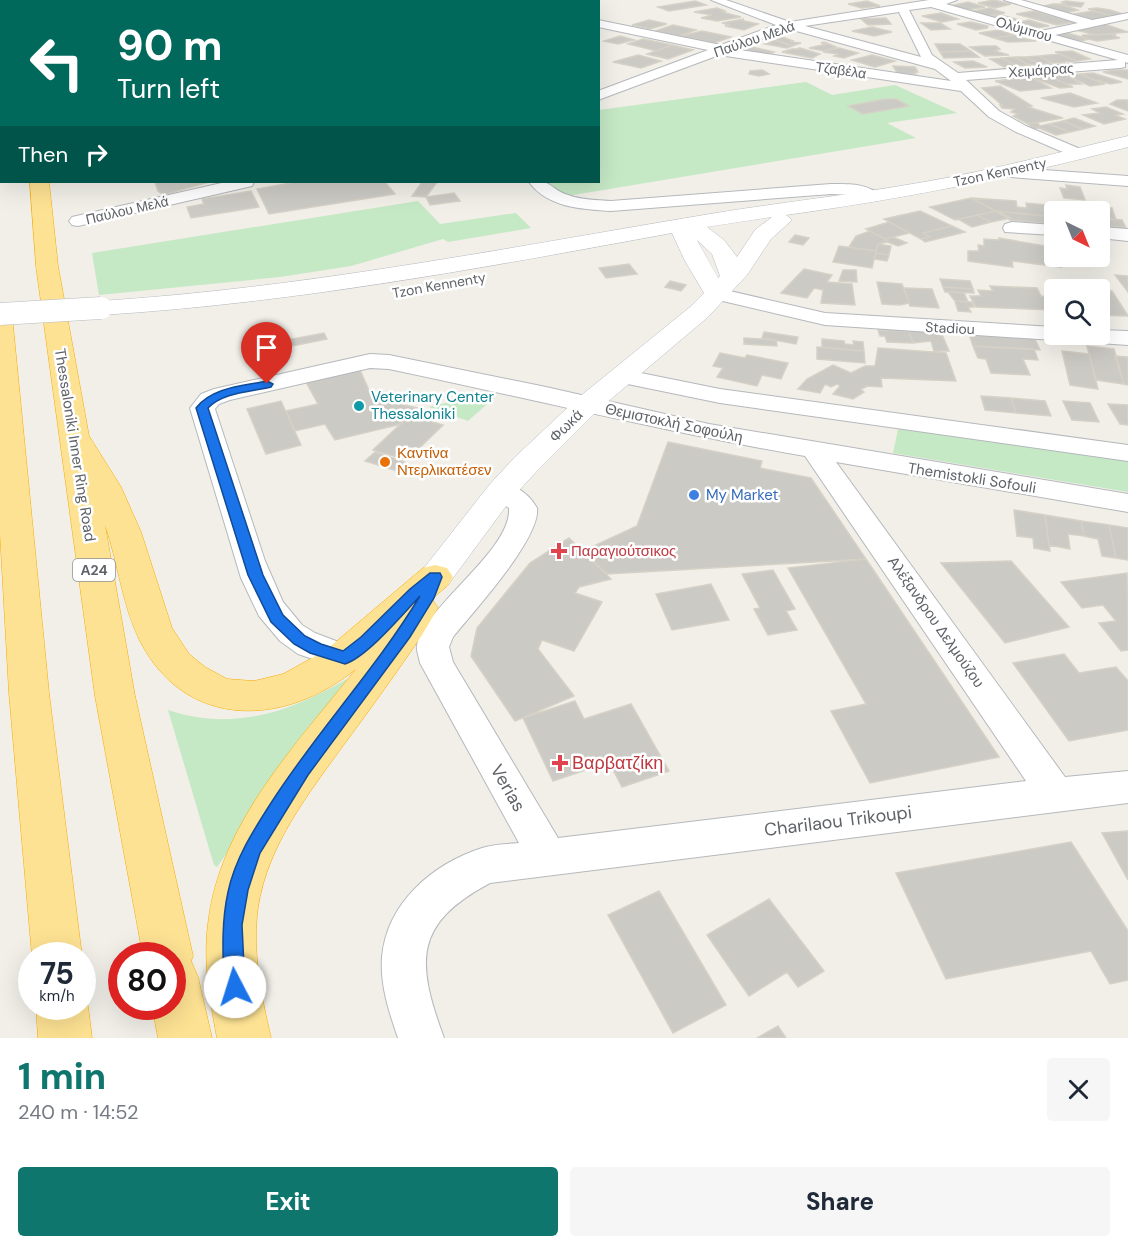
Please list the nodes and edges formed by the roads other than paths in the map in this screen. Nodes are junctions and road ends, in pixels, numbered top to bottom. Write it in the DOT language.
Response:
graph roads {
  1 [pos="716,0"];
  2 [pos="952,0"];
  3 [pos="1009,0"];
  4 [pos="925,2"];
  5 [pos="902,7"];
  6 [pos="1128,16"];
  7 [pos="600,23"];
  8 [pos="1093,23"];
  9 [pos="788,25"];
  10 [pos="1040,34"];
  11 [pos="719,50"];
  12 [pos="1128,61"];
  13 [pos="939,66"];
  14 [pos="960,82"];
  15 [pos="600,95"];
  16 [pos="1128,141"];
  17 [pos="1079,154"];
  18 [pos="1003,172"];
  19 [pos="1128,181"];
  20 [pos="39,183"];
  21 [pos="242,183"];
  22 [pos="538,183"];
  23 [pos="871,196"];
  24 [pos="781,219"];
  25 [pos="78,221"];
  26 [pos="1012,228"];
  27 [pos="689,230"];
  28 [pos="1044,230"];
  29 [pos="1110,234"];
  30 [pos="1128,235"];
  31 [pos="656,250"];
  32 [pos="702,270"];
  33 [pos="725,286"];
  34 [pos="0,314"];
  35 [pos="98,317"];
  36 [pos="0,333"];
  37 [pos="1044,333"];
  38 [pos="1110,337"];
  39 [pos="1128,338"];
  40 [pos="621,376"];
  41 [pos="588,404"];
  42 [pos="7,417"];
  43 [pos="73,433"];
  44 [pos="815,451"];
  45 [pos="0,453"];
  46 [pos="1128,453"];
  47 [pos="501,491"];
  48 [pos="1128,503"];
  49 [pos="435,577"];
  50 [pos="345,658"];
  51 [pos="1128,787"];
  52 [pos="1056,794"];
  53 [pos="548,856"];
  54 [pos="56,942"];
  55 [pos="165,942"];
  56 [pos="63,1020"];
  57 [pos="181,1020"];
  58 [pos="65,1038"];
  59 [pos="185,1038"];
  60 [pos="244,1038"];
  61 [pos="421,1038"];
  1 -- 9 [label="street"];
  2 -- 4 [label="street, Παύλου Μελά"];
  3 -- 8 [label="street"];
  4 -- 5 [label="street, Παύλου Μελά"];
  4 -- 10 [label="street, Ολύμπου"];
  5 -- 9 [label="street, Παύλου Μελά"];
  5 -- 13 [label="street"];
  6 -- 8 [label="street"];
  7 -- 11 [label="street, Τζαβέλα"];
  8 -- 10 [label="street"];
  9 -- 11 [label="street, Παύλου Μελά"];
  9 -- 13 [label="street"];
  10 -- 12 [label="street, Ολύμπου"];
  11 -- 14 [label="street, Τζαβέλα"];
  11 -- 15 [label="street, Παύλου Μελά"];
  12 -- 14 [label="street, Χειμάρρας"];
  13 -- 14 [label="street"];
  14 -- 17 [label="street"];
  16 -- 17 [label="main road, Tzon Kennenty"];
  17 -- 18 [label="main road, Tzon Kennenty"];
  18 -- 19 [label="street"];
  18 -- 23 [label="main road, Tzon Kennenty"];
  20 -- 43 [label="highway, Thessaloniki Inner Ring Road / Α24"];
  21 -- 25 [label="street, Παύλου Μελά"];
  22 -- 23 [label="street"];
  23 -- 24 [label="main road, Tzon Kennenty"];
  23 -- 27 [label="main road, Tzon Kennenty"];
  24 -- 27 [label="main road, Tzon Kennenty"];
  24 -- 33 [label="main road, Φωκά"];
  26 -- 28 [label="street"];
  27 -- 31 [label="main road, Tzon Kennenty"];
  27 -- 32 [label="main road"];
  27 -- 33 [label="main road"];
  27 -- 35 [label="main road, Tzon Kennenty"];
  29 -- 30 [label="street"];
  31 -- 32 [label="main road"];
  31 -- 35 [label="main road, Tzon Kennenty"];
  32 -- 33 [label="main road"];
  33 -- 37 [label="street, Stadiou"];
  33 -- 40 [label="main road, Φωκά"];
  34 -- 35 [label="main road, bridge"];
  34 -- 42 [label="highway"];
  35 -- 36 [label="main road, Tzon Kennenty"];
  38 -- 39 [label="street"];
  40 -- 41 [label="main road, Φωκά"];
  40 -- 46 [label="street"];
  41 -- 44 [label="street, Θεμιστοκλή Σοφούλη"];
  41 -- 47 [label="main road, Φωκά"];
  41 -- 50 [label="street, Θεμιστοκλή Σοφούλη"];
  42 -- 45 [label="highway"];
  42 -- 54 [label="highway"];
  43 -- 50 [label="highway"];
  43 -- 55 [label="highway, Thessaloniki Inner Ring Road / Α24"];
  44 -- 48 [label="street, Themistokli Sofouli"];
  44 -- 52 [label="street, Αλέξανδρου Δελμούζου"];
  47 -- 49 [label="main road, Φωκά"];
  47 -- 53 [label="street, Verias"];
  49 -- 50 [label="highway"];
  49 -- 60 [label="highway"];
  51 -- 52 [label="street, Charilaou Trikoupi"];
  52 -- 53 [label="street, Charilaou Trikoupi"];
  53 -- 61 [label="street"];
  56 -- 58 [label="highway"];
  57 -- 59 [label="highway"];
}
